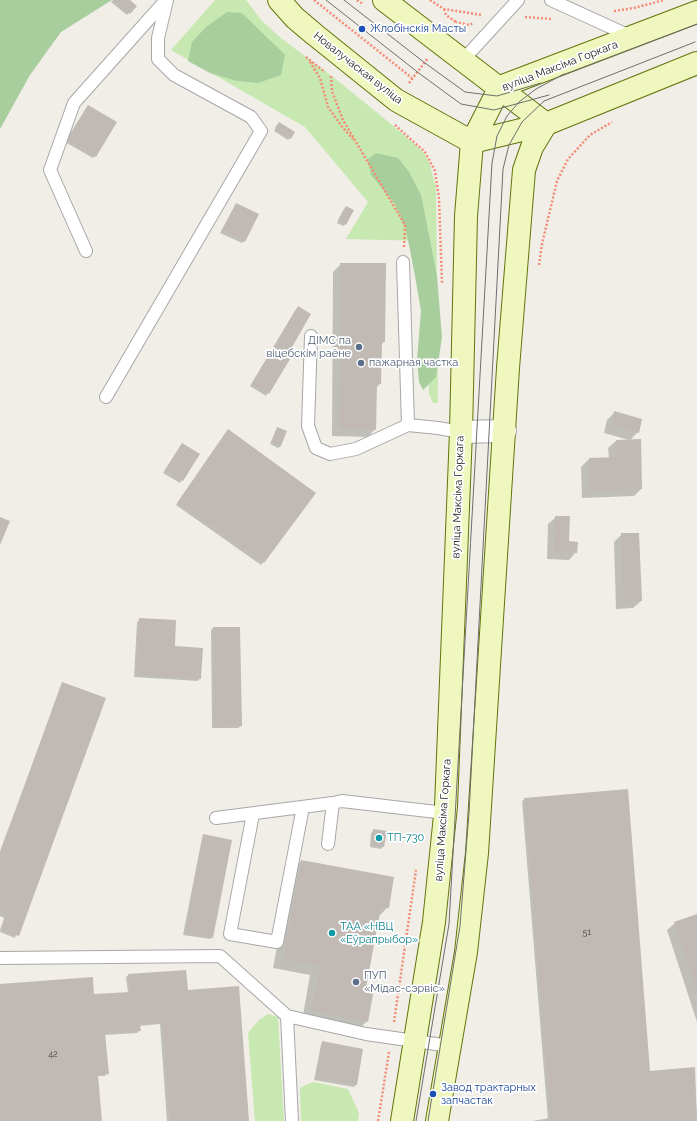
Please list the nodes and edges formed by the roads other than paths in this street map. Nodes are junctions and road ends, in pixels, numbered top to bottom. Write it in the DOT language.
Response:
graph roads {
  1 [pos="166,0"];
  2 [pos="279,0"];
  3 [pos="384,0"];
  4 [pos="518,0"];
  5 [pos="550,0"];
  6 [pos="697,12"];
  7 [pos="633,37"];
  8 [pos="464,59"];
  9 [pos="697,63"];
  10 [pos="500,87"];
  11 [pos="546,124"];
  12 [pos="472,142"];
  13 [pos="86,251"];
  14 [pos="403,262"];
  15 [pos="311,336"];
  16 [pos="106,397"];
  17 [pos="408,425"];
  18 [pos="504,431"];
  19 [pos="461,432"];
  20 [pos="333,803"];
  21 [pos="303,807"];
  22 [pos="445,813"];
  23 [pos="253,814"];
  24 [pos="216,818"];
  25 [pos="328,844"];
  26 [pos="0,958"];
  27 [pos="286,1016"];
  28 [pos="415,1041"];
  29 [pos="450,1046"];
  30 [pos="292,1121"];
  31 [pos="402,1121"];
  32 [pos="437,1121"];
  1 -- 13 [label="lane"];
  1 -- 16 [label="lane"];
  2 -- 12 [label="main road, Новалучаская вуліца"];
  3 -- 8 [label="main road"];
  4 -- 8 [label="lane"];
  5 -- 7 [label="lane"];
  6 -- 7 [label="main road, вуліца Максіма Горкага"];
  7 -- 10 [label="main road, вуліца Максіма Горкага"];
  8 -- 10 [label="main road"];
  9 -- 11 [label="main road"];
  10 -- 11 [label="main road"];
  10 -- 12 [label="main road, вуліца Максіма Горкага"];
  11 -- 12 [label="main road"];
  11 -- 18 [label="main road"];
  12 -- 19 [label="main road, вуліца Максіма Горкага"];
  14 -- 17 [label="lane"];
  15 -- 17 [label="lane"];
  17 -- 19 [label="lane"];
  18 -- 19 [label="street"];
  18 -- 29 [label="main road"];
  19 -- 22 [label="main road, вуліца Максіма Горкага"];
  20 -- 21 [label="lane"];
  20 -- 22 [label="lane"];
  20 -- 25 [label="lane"];
  21 -- 23 [label="lane"];
  21 -- 23 [label="lane"];
  22 -- 28 [label="main road, вуліца Максіма Горкага"];
  23 -- 24 [label="lane"];
  26 -- 27 [label="lane"];
  27 -- 28 [label="lane"];
  27 -- 30 [label="lane"];
  28 -- 29 [label="lane"];
  28 -- 31 [label="main road, вуліца Максіма Горкага"];
  29 -- 32 [label="main road"];
}
